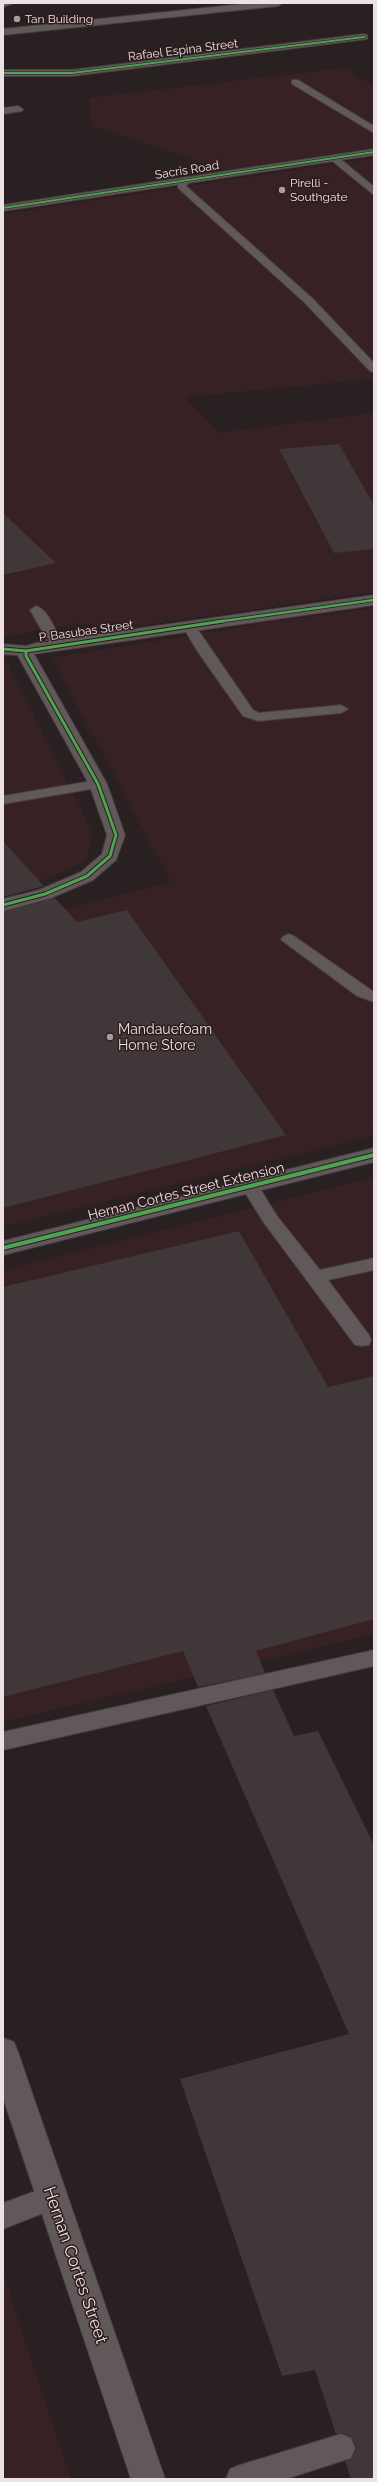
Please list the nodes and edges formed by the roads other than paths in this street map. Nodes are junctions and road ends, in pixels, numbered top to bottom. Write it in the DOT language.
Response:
graph roads {
  1 [pos="9,3"];
  2 [pos="278,3"];
  3 [pos="3,4"];
  4 [pos="3,32"];
  5 [pos="364,37"];
  6 [pos="3,73"];
  7 [pos="295,82"];
  8 [pos="18,109"];
  9 [pos="3,111"];
  10 [pos="374,130"];
  11 [pos="374,152"];
  12 [pos="334,158"];
  13 [pos="189,179"];
  14 [pos="374,192"];
  15 [pos="3,208"];
  16 [pos="374,369"];
  17 [pos="374,600"];
  18 [pos="36,610"];
  19 [pos="189,627"];
  20 [pos="56,645"];
  21 [pos="3,649"];
  22 [pos="26,651"];
  23 [pos="341,709"];
  24 [pos="98,784"];
  25 [pos="3,800"];
  26 [pos="3,905"];
  27 [pos="288,939"];
  28 [pos="374,997"];
  29 [pos="374,1155"];
  30 [pos="250,1186"];
  31 [pos="3,1248"];
  32 [pos="374,1264"];
  33 [pos="316,1277"];
  34 [pos="362,1340"];
  35 [pos="374,1658"];
  36 [pos="3,1741"];
  37 [pos="3,2052"];
  38 [pos="52,2197"];
  39 [pos="3,2216"];
  40 [pos="341,2448"];
  41 [pos="148,2479"];
  42 [pos="240,2479"];
  1 -- 3 [label="street"];
  2 -- 4 [label="street"];
  5 -- 6 [label="street, Rafael Espina Street"];
  7 -- 10 [label="lane"];
  8 -- 9 [label="street"];
  11 -- 12 [label="street, Sacris Road"];
  12 -- 13 [label="street, Sacris Road"];
  12 -- 14 [label="lane"];
  13 -- 15 [label="street, Sacris Road"];
  13 -- 16 [label="lane"];
  17 -- 19 [label="street, P. Basubas Street"];
  18 -- 20 [label="lane"];
  19 -- 20 [label="street, P. Basubas Street"];
  19 -- 23 [label="lane"];
  20 -- 22 [label="street, P. Basubas Street"];
  21 -- 22 [label="street"];
  22 -- 24 [label="street, P. Basubas Street"];
  24 -- 25 [label="lane"];
  24 -- 26 [label="street, P. Basubas Street"];
  27 -- 28 [label="lane"];
  29 -- 30 [label="street, Hernan Cortes Street Extension"];
  30 -- 31 [label="street, Hernan Cortes Street Extension"];
  30 -- 33 [label="lane"];
  32 -- 33 [label="lane"];
  33 -- 34 [label="lane"];
  35 -- 36 [label="lane"];
  37 -- 38 [label="street, Hernan Cortes Street"];
  38 -- 39 [label="lane"];
  38 -- 41 [label="street, Hernan Cortes Street"];
  40 -- 42 [label="lane"];
}
